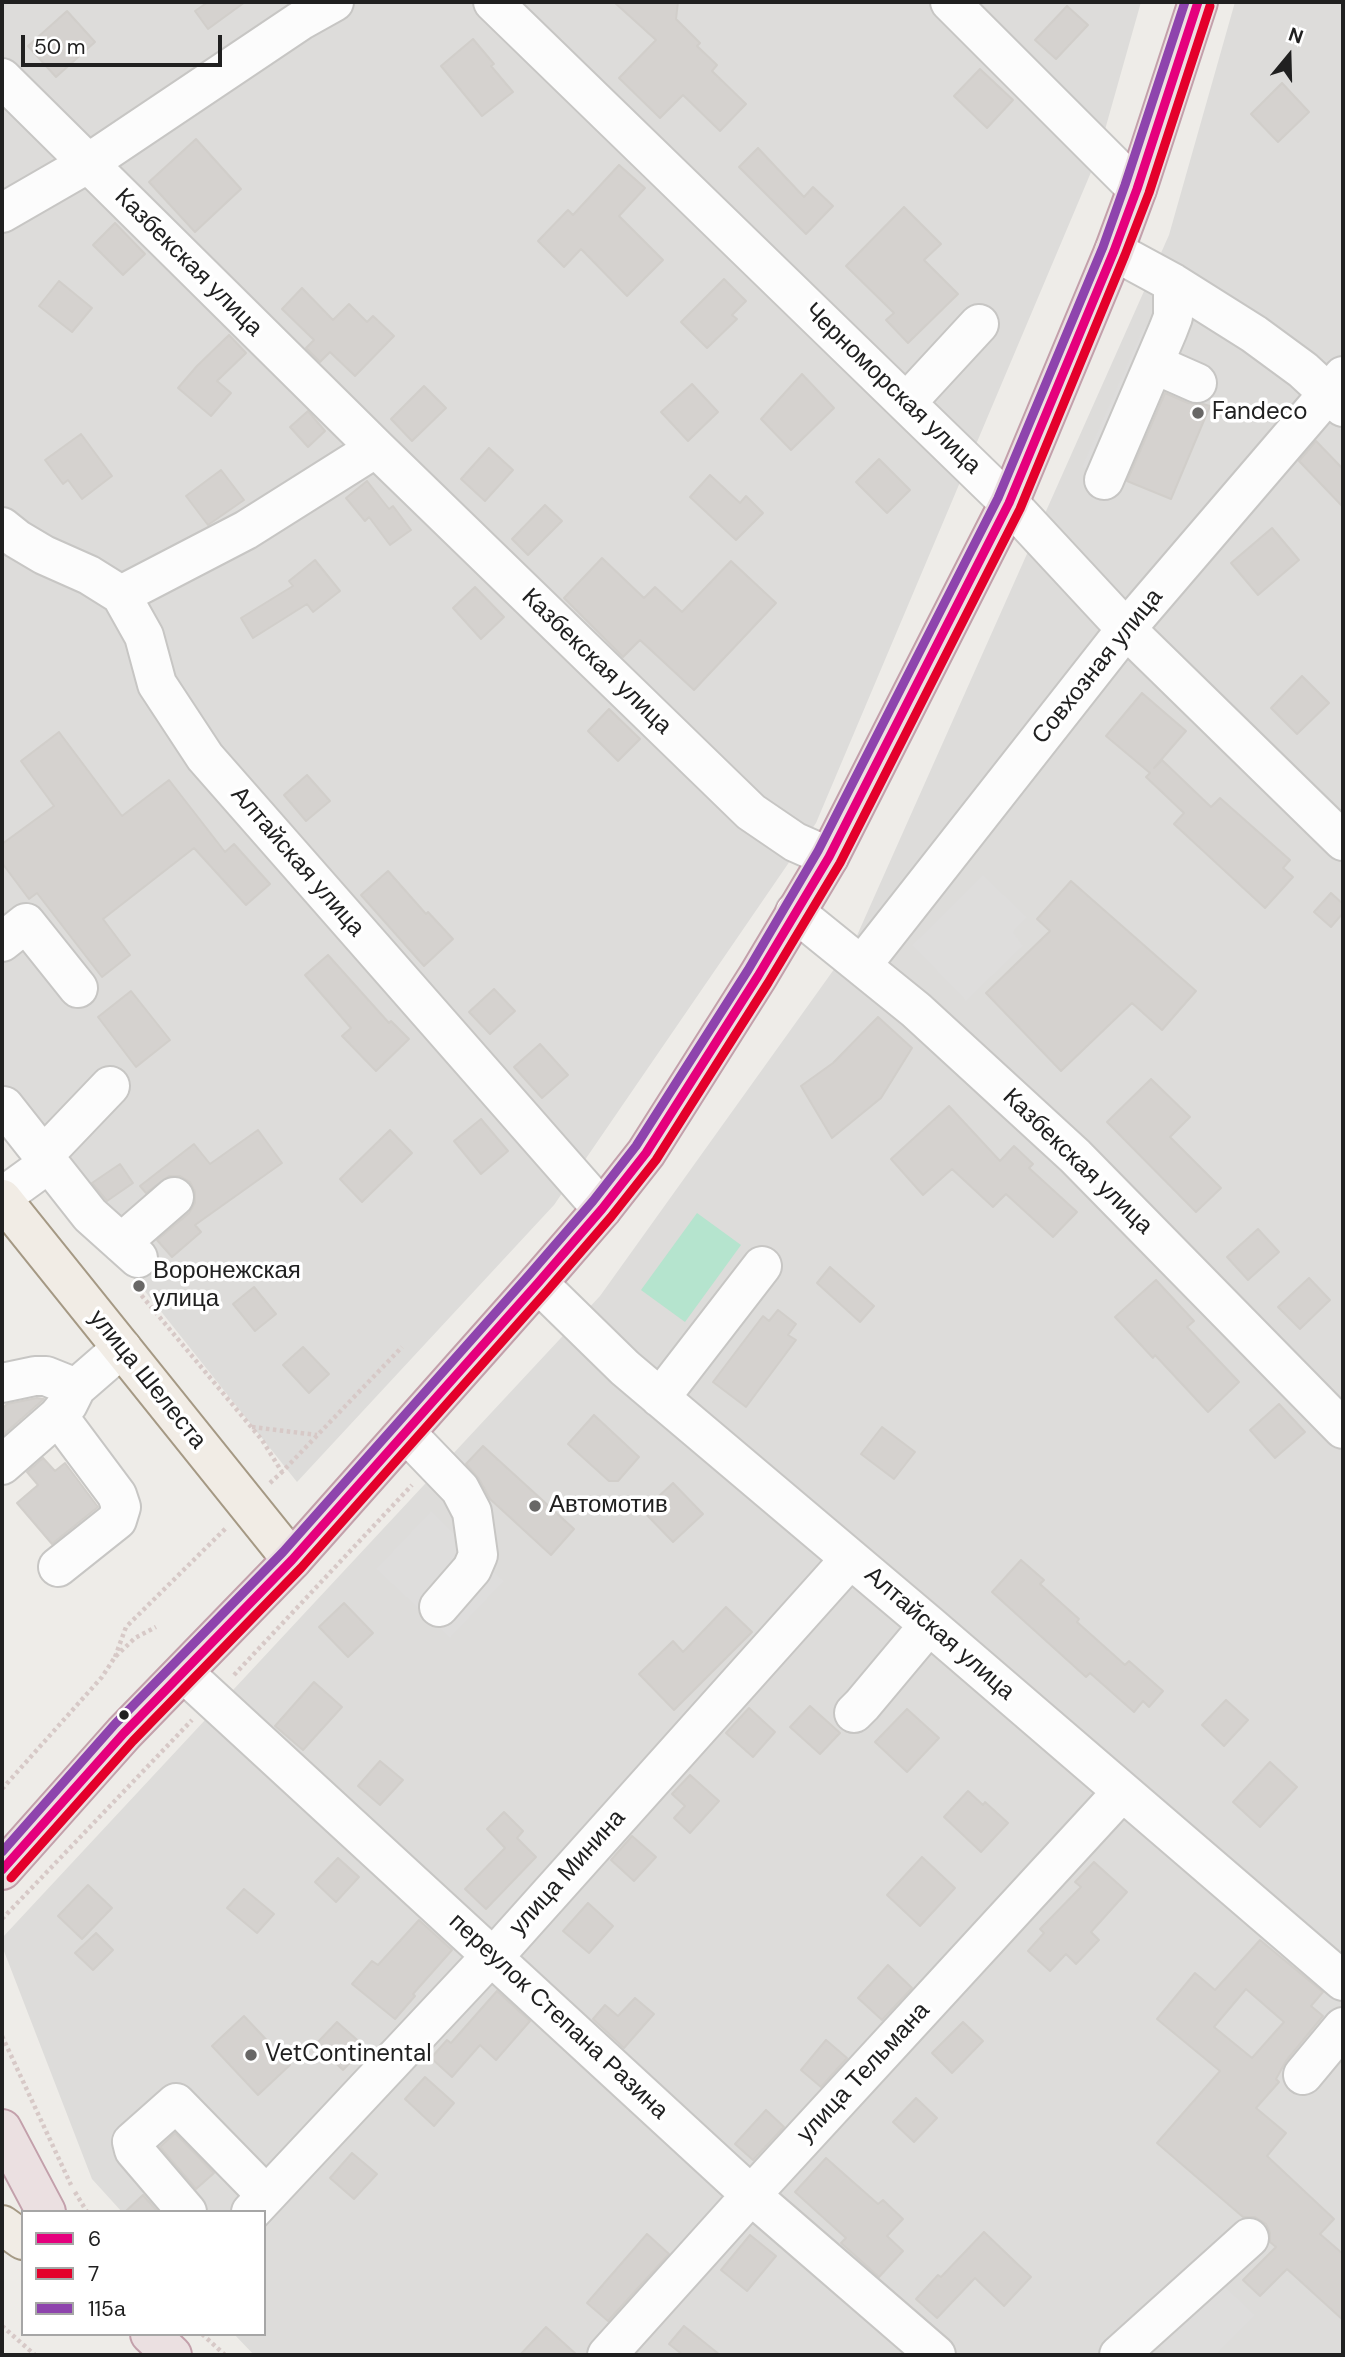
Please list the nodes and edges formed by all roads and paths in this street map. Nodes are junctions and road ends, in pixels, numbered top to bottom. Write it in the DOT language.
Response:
graph roads {
  1 [pos="334,2"];
  2 [pos="493,2"];
  3 [pos="950,2"];
  4 [pos="1198,2"];
  5 [pos="2,78"];
  6 [pos="87,164"];
  7 [pos="1137,189"];
  8 [pos="2,213"];
  9 [pos="1114,251"];
  10 [pos="1174,283"];
  11 [pos="979,324"];
  12 [pos="1154,364"];
  13 [pos="1197,383"];
  14 [pos="1338,392"];
  15 [pos="906,402"];
  16 [pos="376,448"];
  17 [pos="1104,480"];
  18 [pos="1009,503"];
  19 [pos="2,527"];
  20 [pos="121,595"];
  21 [pos="1126,629"];
  22 [pos="1343,841"];
  23 [pos="829,857"];
  24 [pos="795,912"];
  25 [pos="2,943"];
  26 [pos="862,964"];
  27 [pos="78,988"];
  28 [pos="110,1086"];
  29 [pos="4,1106"];
  30 [pos="46,1160"];
  31 [pos="2,1198"];
  32 [pos="174,1198"];
  33 [pos="602,1209"];
  34 [pos="132,1263"];
  35 [pos="762,1266"];
  36 [pos="538,1283"];
  37 [pos="402,1347"];
  38 [pos="122,1348"];
  39 [pos="2,1383"];
  40 [pos="660,1398"];
  41 [pos="67,1402"];
  42 [pos="251,1427"];
  43 [pos="1343,1429"];
  44 [pos="406,1433"];
  45 [pos="317,1435"];
  46 [pos="2,1465"];
  47 [pos="282,1472"];
  48 [pos="248,1506"];
  49 [pos="850,1559"];
  50 [pos="292,1560"];
  51 [pos="58,1567"];
  52 [pos="439,1607"];
  53 [pos="929,1625"];
  54 [pos="156,1627"];
  55 [pos="115,1657"];
  56 [pos="184,1672"];
  57 [pos="854,1713"];
  58 [pos="2,1789"];
  59 [pos="1122,1792"];
  60 [pos="2,1870"];
  61 [pos="8,1914"];
  62 [pos="2,1919"];
  63 [pos="491,1955"];
  64 [pos="1343,1981"];
  65 [pos="1343,2028"];
  66 [pos="2,2036"];
  67 [pos="1303,2075"];
  68 [pos="2,2129"];
  69 [pos="751,2194"];
  70 [pos="259,2203"];
  71 [pos="45,2210"];
  72 [pos="86,2210"];
  73 [pos="185,2210"];
  74 [pos="2,2225"];
  75 [pos="1249,2238"];
  76 [pos="21,2239"];
  77 [pos="2,2326"];
  78 [pos="152,2336"];
  79 [pos="204,2336"];
  80 [pos="35,2355"];
  81 [pos="172,2355"];
  82 [pos="225,2355"];
  83 [pos="607,2355"];
  84 [pos="936,2355"];
  85 [pos="1119,2355"];
  1 -- 6 [label="street"];
  2 -- 15 [label="street, Черноморская улица"];
  3 -- 7 [label="street"];
  4 -- 7 [label="highway"];
  5 -- 6 [label="street, Казбекская улица"];
  6 -- 8 [label="street"];
  6 -- 16 [label="street, Казбекская улица"];
  7 -- 9 [label="highway"];
  9 -- 10 [label="street"];
  9 -- 18 [label="highway"];
  10 -- 12 [label="street"];
  10 -- 14 [label="street"];
  11 -- 15 [label="street"];
  12 -- 13 [label="street"];
  12 -- 17 [label="street"];
  14 -- 21 [label="street, Совхозная улица"];
  15 -- 18 [label="street, Черноморская улица"];
  16 -- 20 [label="street"];
  16 -- 23 [label="street, Казбекская улица"];
  18 -- 21 [label="street, Черноморская улица"];
  18 -- 23 [label="highway"];
  19 -- 20 [label="street, Алтайская улица"];
  20 -- 33 [label="street, Алтайская улица"];
  21 -- 22 [label="street, Черноморская улица"];
  21 -- 26 [label="street, Совхозная улица"];
  23 -- 24 [label="highway"];
  24 -- 26 [label="street, Казбекская улица"];
  24 -- 33 [label="highway"];
  25 -- 27 [label="street"];
  26 -- 43 [label="street, Казбекская улица"];
  28 -- 30 [label="street"];
  29 -- 30 [label="street"];
  30 -- 31 [label="street"];
  30 -- 34 [label="street"];
  31 -- 38 [label="main road, улица Шелеста"];
  32 -- 34 [label="street"];
  33 -- 36 [label="highway"];
  34 -- 42 [label="path"];
  35 -- 40 [label="street"];
  36 -- 40 [label="street, Алтайская улица"];
  36 -- 44 [label="highway"];
  37 -- 45 [label="path"];
  38 -- 41 [label="street"];
  38 -- 48 [label="main road, улица Шелеста"];
  39 -- 41 [label="street"];
  40 -- 49 [label="street, Алтайская улица"];
  41 -- 46 [label="street"];
  41 -- 51 [label="street"];
  42 -- 45 [label="path"];
  42 -- 47 [label="path"];
  44 -- 50 [label="highway"];
  44 -- 52 [label="street"];
  45 -- 47 [label="path"];
  47 -- 48 [label="path"];
  48 -- 50 [label="main road, улица Шелеста"];
  48 -- 55 [label="path"];
  49 -- 53 [label="street, Алтайская улица"];
  49 -- 63 [label="street, улица Минина"];
  50 -- 56 [label="highway"];
  53 -- 57 [label="street"];
  53 -- 59 [label="street, Алтайская улица"];
  54 -- 55 [label="path"];
  55 -- 58 [label="path"];
  56 -- 60 [label="highway"];
  56 -- 63 [label="street, переулок Степана Разина"];
  59 -- 64 [label="street, Алтайская улица"];
  59 -- 69 [label="street, улица Тельмана"];
  61 -- 62 [label="path"];
  63 -- 69 [label="street, переулок Степана Разина"];
  63 -- 70 [label="street, улица Минина"];
  65 -- 67 [label="street"];
  66 -- 72 [label="path"];
  68 -- 71 [label="highway"];
  69 -- 83 [label="street, улица Тельмана"];
  69 -- 84 [label="street, переулок Степана Разина"];
  70 -- 73 [label="street"];
  74 -- 76 [label="main road"];
  75 -- 85 [label="street"];
  77 -- 80 [label="path"];
  78 -- 81 [label="highway"];
  79 -- 82 [label="path"];
}
